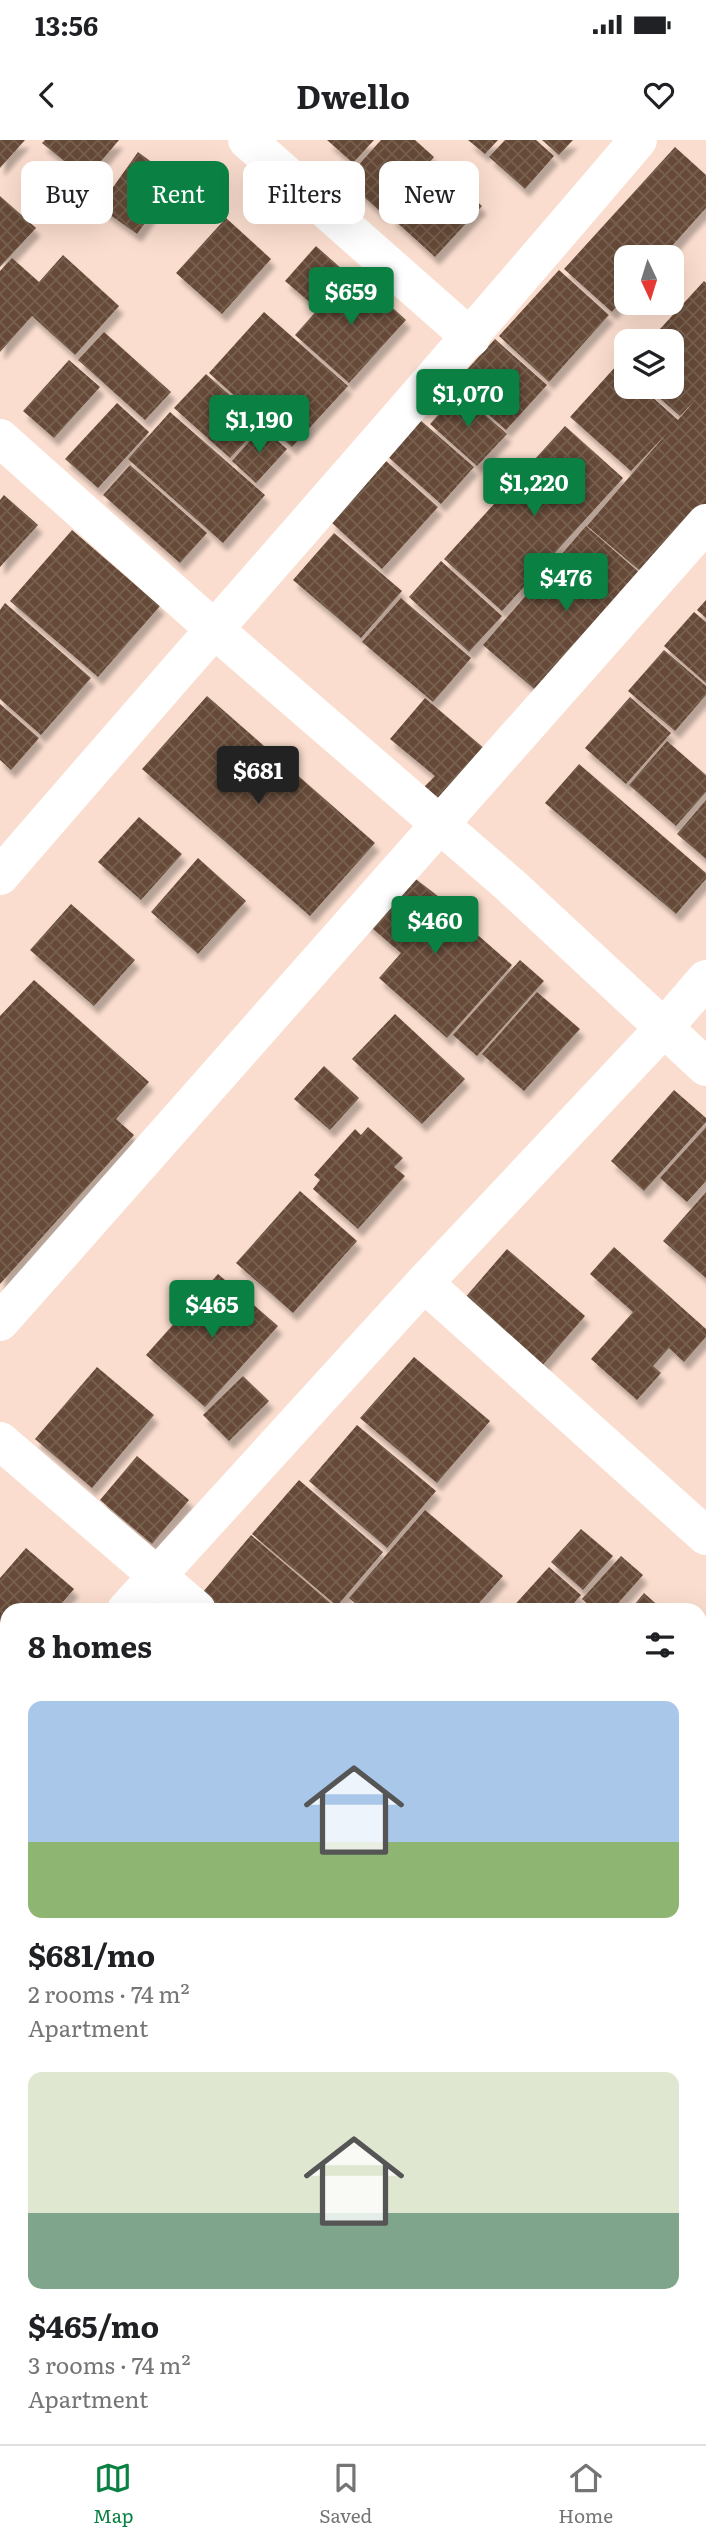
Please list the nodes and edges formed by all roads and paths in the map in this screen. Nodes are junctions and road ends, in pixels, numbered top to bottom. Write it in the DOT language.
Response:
graph roads {
  1 [pos="247,140"];
  2 [pos="638,140"];
  3 [pos="471,338"];
  4 [pos="0,438"];
  5 [pos="706,523"];
  6 [pos="214,629"];
  7 [pos="440,825"];
  8 [pos="0,876"];
  9 [pos="706,979"];
  10 [pos="663,1029"];
  11 [pos="706,1067"];
  12 [pos="424,1283"];
  13 [pos="0,1322"];
  14 [pos="0,1441"];
  15 [pos="706,1536"];
  16 [pos="157,1575"];
  17 [pos="131,1603"];
  18 [pos="189,1603"];
  1 -- 3 [label="street"];
  2 -- 3 [label="street"];
  3 -- 6 [label="street"];
  4 -- 6 [label="street"];
  5 -- 7 [label="street"];
  6 -- 7 [label="street"];
  6 -- 8 [label="street"];
  7 -- 10 [label="street"];
  7 -- 13 [label="street"];
  9 -- 10 [label="street"];
  10 -- 11 [label="street"];
  10 -- 12 [label="street"];
  12 -- 15 [label="street"];
  12 -- 16 [label="street"];
  14 -- 16 [label="street"];
  16 -- 17 [label="street"];
  16 -- 18 [label="street"];
}
